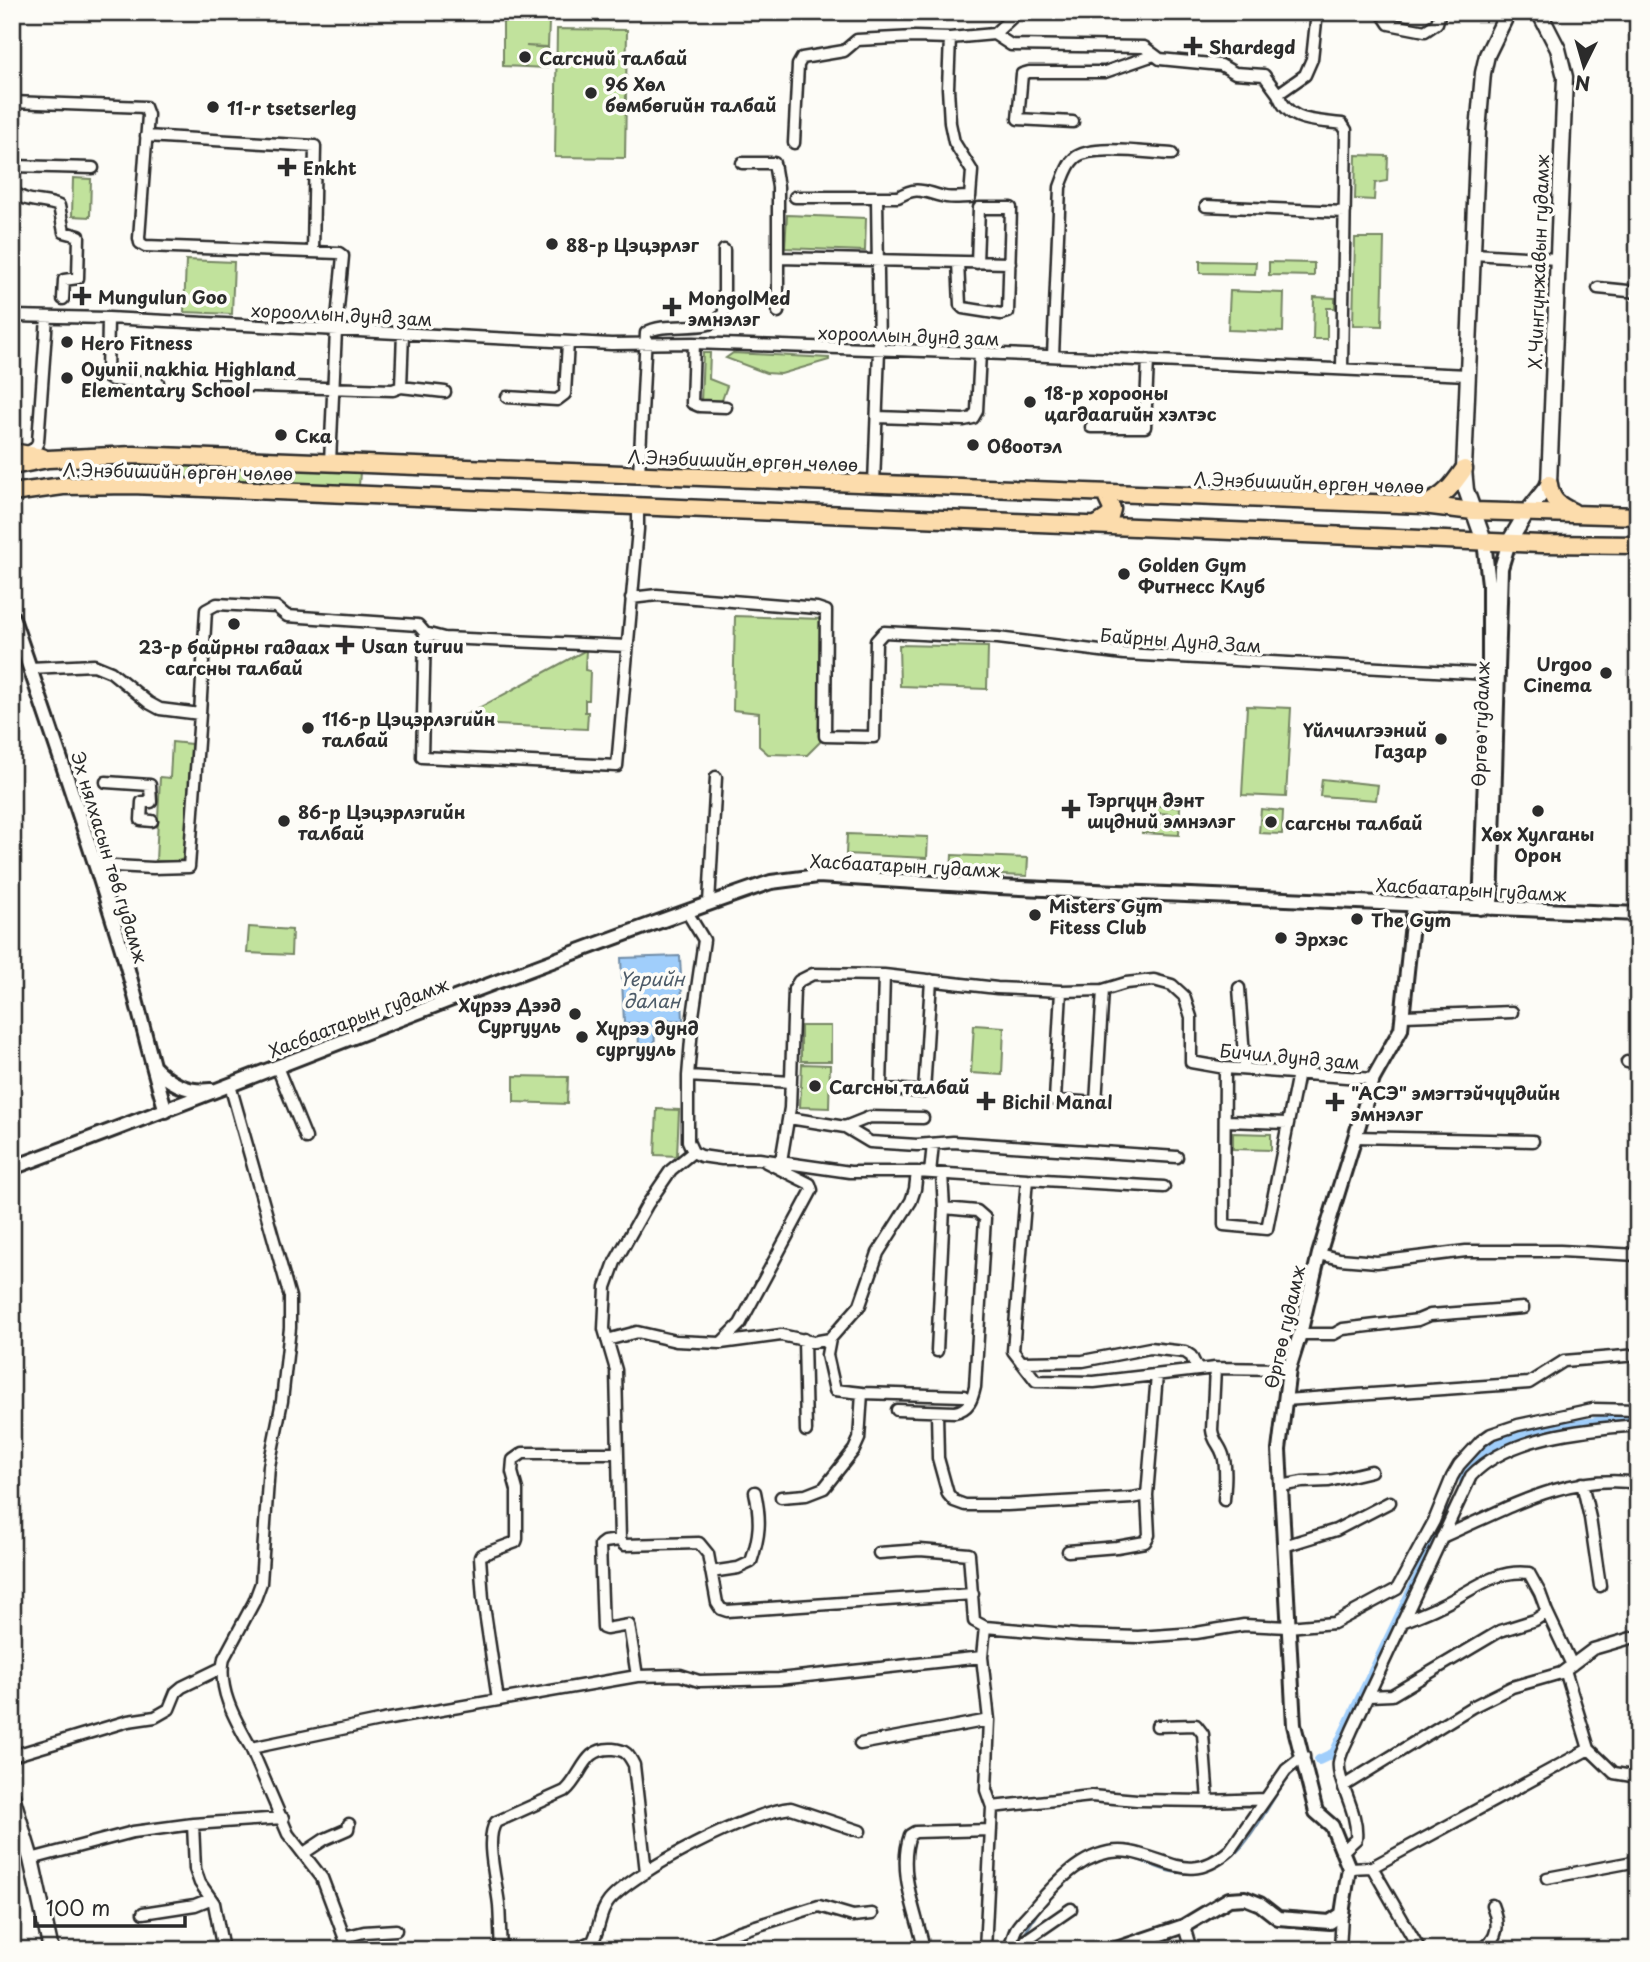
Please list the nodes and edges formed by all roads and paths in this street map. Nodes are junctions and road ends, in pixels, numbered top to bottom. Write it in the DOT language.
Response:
graph roads {
  1 [pos="1018,12"];
  2 [pos="1317,12"];
  3 [pos="1381,12"];
  4 [pos="1440,12"];
  5 [pos="1508,12"];
  6 [pos="1539,12"];
  7 [pos="994,34"];
  8 [pos="950,38"];
  9 [pos="1154,54"];
  10 [pos="1278,94"];
  11 [pos="12,102"];
  12 [pos="1073,122"];
  13 [pos="146,136"];
  14 [pos="794,143"];
  15 [pos="1172,154"];
  16 [pos="742,163"];
  17 [pos="12,166"];
  18 [pos="93,168"];
  19 [pos="12,189"];
  20 [pos="795,197"];
  21 [pos="877,197"];
  22 [pos="1206,206"];
  23 [pos="1345,212"];
  24 [pos="724,250"];
  25 [pos="313,252"];
  26 [pos="1473,254"];
  27 [pos="778,258"];
  28 [pos="877,260"];
  29 [pos="1557,260"];
  30 [pos="958,262"];
  31 [pos="977,263"];
  32 [pos="1010,263"];
  33 [pos="1598,288"];
  34 [pos="1638,292"];
  35 [pos="63,299"];
  36 [pos="778,312"];
  37 [pos="12,316"];
  38 [pos="47,317"];
  39 [pos="108,318"];
  40 [pos="336,330"];
  41 [pos="403,333"];
  42 [pos="568,342"];
  43 [pos="644,342"];
  44 [pos="694,343"];
  45 [pos="879,350"];
  46 [pos="980,353"];
  47 [pos="1052,356"];
  48 [pos="1148,360"];
  49 [pos="1342,368"];
  50 [pos="1468,375"];
  51 [pos="158,382"];
  52 [pos="219,385"];
  53 [pos="334,387"];
  54 [pos="401,387"];
  55 [pos="445,392"];
  56 [pos="507,397"];
  57 [pos="726,407"];
  58 [pos="877,418"];
  59 [pos="1091,427"];
  60 [pos="19,453"];
  61 [pos="53,459"];
  62 [pos="330,462"];
  63 [pos="12,466"];
  64 [pos="423,467"];
  65 [pos="1464,469"];
  66 [pos="639,475"];
  67 [pos="874,484"];
  68 [pos="1549,484"];
  69 [pos="63,486"];
  70 [pos="12,493"];
  71 [pos="1105,494"];
  72 [pos="422,497"];
  73 [pos="1423,505"];
  74 [pos="638,506"];
  75 [pos="1473,511"];
  76 [pos="1527,512"];
  77 [pos="1578,514"];
  78 [pos="1638,516"];
  79 [pos="1098,524"];
  80 [pos="1484,541"];
  81 [pos="1509,542"];
  82 [pos="1638,545"];
  83 [pos="631,598"];
  84 [pos="12,616"];
  85 [pos="425,633"];
  86 [pos="628,646"];
  87 [pos="30,668"];
  88 [pos="1489,674"];
  89 [pos="201,714"];
  90 [pos="716,777"];
  91 [pos="106,782"];
  92 [pos="152,821"];
  93 [pos="95,865"];
  94 [pos="709,903"];
  95 [pos="1414,904"];
  96 [pos="1485,908"];
  97 [pos="687,912"];
  98 [pos="1638,914"];
  99 [pos="884,975"];
  100 [pos="930,980"];
  101 [pos="1239,988"];
  102 [pos="1102,990"];
  103 [pos="1061,991"];
  104 [pos="1512,1012"];
  105 [pos="1404,1016"];
  106 [pos="151,1064"];
  107 [pos="278,1067"];
  108 [pos="1225,1068"];
  109 [pos="1245,1069"];
  110 [pos="1298,1073"];
  111 [pos="688,1076"];
  112 [pos="1373,1079"];
  113 [pos="791,1082"];
  114 [pos="224,1087"];
  115 [pos="166,1111"];
  116 [pos="789,1118"];
  117 [pos="923,1118"];
  118 [pos="1225,1121"];
  119 [pos="1288,1123"];
  120 [pos="845,1128"];
  121 [pos="1355,1137"];
  122 [pos="306,1138"];
  123 [pos="1533,1141"];
  124 [pos="933,1144"];
  125 [pos="693,1152"];
  126 [pos="1177,1157"];
  127 [pos="759,1159"];
  128 [pos="781,1161"];
  129 [pos="12,1168"];
  130 [pos="917,1172"];
  131 [pos="930,1173"];
  132 [pos="942,1174"];
  133 [pos="1027,1179"];
  134 [pos="1164,1187"];
  135 [pos="944,1208"];
  136 [pos="1319,1254"];
  137 [pos="1638,1255"];
  138 [pos="1523,1308"];
  139 [pos="1300,1335"];
  140 [pos="804,1339"];
  141 [pos="830,1339"];
  142 [pos="607,1340"];
  143 [pos="721,1343"];
  144 [pos="937,1350"];
  145 [pos="1638,1355"];
  146 [pos="1021,1362"];
  147 [pos="1216,1368"];
  148 [pos="1289,1369"];
  149 [pos="1198,1370"];
  150 [pos="1157,1375"];
  151 [pos="862,1393"];
  152 [pos="964,1396"];
  153 [pos="1285,1400"];
  154 [pos="897,1410"];
  155 [pos="1638,1410"];
  156 [pos="937,1412"];
  157 [pos="1638,1425"];
  158 [pos="806,1431"];
  159 [pos="617,1453"];
  160 [pos="1371,1471"];
  161 [pos="1582,1483"];
  162 [pos="1638,1483"];
  163 [pos="1281,1486"];
  164 [pos="755,1492"];
  165 [pos="1147,1495"];
  166 [pos="781,1497"];
  167 [pos="1224,1500"];
  168 [pos="1390,1502"];
  169 [pos="1442,1536"];
  170 [pos="620,1540"];
  171 [pos="1284,1546"];
  172 [pos="1068,1552"];
  173 [pos="879,1553"];
  174 [pos="712,1572"];
  175 [pos="1600,1586"];
  176 [pos="973,1594"];
  177 [pos="1547,1612"];
  178 [pos="1402,1622"];
  179 [pos="1288,1627"];
  180 [pos="985,1628"];
  181 [pos="1638,1636"];
  182 [pos="982,1657"];
  183 [pos="1569,1667"];
  184 [pos="221,1668"];
  185 [pos="637,1676"];
  186 [pos="1369,1696"];
  187 [pos="498,1700"];
  188 [pos="989,1720"];
  189 [pos="1157,1726"];
  190 [pos="860,1744"];
  191 [pos="251,1748"];
  192 [pos="1589,1749"];
  193 [pos="12,1756"];
  194 [pos="1304,1756"];
  195 [pos="1638,1777"];
  196 [pos="1345,1785"];
  197 [pos="12,1796"];
  198 [pos="1265,1799"];
  199 [pos="1208,1801"];
  200 [pos="992,1807"];
  201 [pos="283,1818"];
  202 [pos="193,1824"];
  203 [pos="349,1824"];
  204 [pos="991,1830"];
  205 [pos="860,1831"];
  206 [pos="19,1845"];
  207 [pos="1344,1850"];
  208 [pos="304,1853"];
  209 [pos="31,1859"];
  210 [pos="1638,1861"];
  211 [pos="1372,1867"];
  212 [pos="1349,1868"];
  213 [pos="646,1872"];
  214 [pos="1547,1878"];
  215 [pos="210,1899"];
  216 [pos="1492,1905"];
  217 [pos="1071,1909"];
  218 [pos="143,1913"];
  219 [pos="872,1914"];
  220 [pos="1342,1914"];
  221 [pos="1184,1926"];
  222 [pos="396,1930"];
  223 [pos="344,1937"];
  224 [pos="922,1940"];
  225 [pos="593,1941"];
  226 [pos="51,1950"];
  227 [pos="223,1950"];
  228 [pos="349,1950"];
  229 [pos="500,1950"];
  230 [pos="572,1950"];
  231 [pos="602,1950"];
  232 [pos="696,1950"];
  233 [pos="985,1950"];
  234 [pos="1009,1950"];
  235 [pos="1023,1950"];
  236 [pos="1113,1950"];
  237 [pos="1191,1950"];
  238 [pos="1340,1950"];
  239 [pos="1420,1950"];
  240 [pos="1481,1950"];
  1 -- 7 [label="street"];
  2 -- 10 [label="street"];
  3 -- 4 [label="street"];
  5 -- 26 [label="main road"];
  6 -- 29 [label="main road, Х.Чингүнжавын гудамж"];
  7 -- 8 [label="street"];
  7 -- 9 [label="street"];
  8 -- 14 [label="street"];
  8 -- 21 [label="street"];
  9 -- 10 [label="street"];
  9 -- 12 [label="street"];
  10 -- 23 [label="street"];
  11 -- 13 [label="street"];
  13 -- 25 [label="street"];
  13 -- 25 [label="street"];
  15 -- 47 [label="street"];
  16 -- 27 [label="street"];
  17 -- 18 [label="street"];
  19 -- 35 [label="street"];
  20 -- 21 [label="street"];
  21 -- 28 [label="street"];
  22 -- 23 [label="street"];
  23 -- 49 [label="street"];
  24 -- 43 [label="street"];
  25 -- 40 [label="street"];
  26 -- 29 [label="street"];
  26 -- 50 [label="main road"];
  27 -- 28 [label="street"];
  27 -- 36 [label="street"];
  28 -- 30 [label="street"];
  28 -- 45 [label="street"];
  29 -- 68 [label="main road, Х.Чингүнжавын гудамж"];
  30 -- 31 [label="street"];
  30 -- 32 [label="street"];
  31 -- 32 [label="street"];
  31 -- 32 [label="street"];
  33 -- 34 [label="street"];
  37 -- 38 [label="street, хорооллын дунд зам"];
  38 -- 39 [label="street, хорооллын дунд зам"];
  38 -- 60 [label="street"];
  39 -- 40 [label="street, хорооллын дунд зам"];
  39 -- 51 [label="street"];
  40 -- 41 [label="street, хорооллын дунд зам"];
  40 -- 53 [label="street"];
  41 -- 42 [label="street, хорооллын дунд зам"];
  41 -- 54 [label="street"];
  42 -- 43 [label="street, хорооллын дунд зам"];
  42 -- 56 [label="street"];
  43 -- 44 [label="street, хорооллын дунд зам"];
  43 -- 66 [label="street"];
  44 -- 45 [label="street, хорооллын дунд зам"];
  44 -- 57 [label="street"];
  45 -- 46 [label="street, хорооллын дунд зам"];
  45 -- 58 [label="street"];
  46 -- 47 [label="street, хорооллын дунд зам"];
  46 -- 58 [label="street"];
  47 -- 48 [label="street, хорооллын дунд зам"];
  48 -- 49 [label="street, хорооллын дунд зам"];
  48 -- 59 [label="street"];
  49 -- 50 [label="street, хорооллын дунд зам"];
  50 -- 65 [label="main road"];
  52 -- 53 [label="street"];
  53 -- 54 [label="street"];
  53 -- 62 [label="street"];
  54 -- 55 [label="street"];
  58 -- 67 [label="street"];
  60 -- 61 [label="main road"];
  61 -- 62 [label="main road, Л.Энэбишийн өргөн чөлөө"];
  61 -- 63 [label="main road, Л.Энэбишийн өргөн чөлөө"];
  61 -- 69 [label="main road"];
  62 -- 64 [label="main road, Л.Энэбишийн өргөн чөлөө"];
  64 -- 66 [label="main road, Л.Энэбишийн өргөн чөлөө"];
  64 -- 72 [label="main road"];
  65 -- 73 [label="main road"];
  65 -- 75 [label="main road"];
  66 -- 67 [label="main road, Л.Энэбишийн өргөн чөлөө"];
  67 -- 71 [label="main road, Л.Энэбишийн өргөн чөлөө"];
  68 -- 76 [label="main road"];
  68 -- 77 [label="main road"];
  69 -- 70 [label="main road, Л.Энэбишийн өргөн чөлөө"];
  69 -- 72 [label="main road, Л.Энэбишийн өргөн чөлөө"];
  71 -- 73 [label="main road, Л.Энэбишийн өргөн чөлөө"];
  71 -- 79 [label="main road"];
  72 -- 74 [label="main road, Л.Энэбишийн өргөн чөлөө"];
  73 -- 75 [label="main road, Л.Энэбишийн өргөн чөлөө"];
  74 -- 79 [label="main road, Л.Энэбишийн өргөн чөлөө"];
  74 -- 83 [label="street"];
  75 -- 76 [label="main road, Л.Энэбишийн өргөн чөлөө"];
  75 -- 80 [label="main road"];
  76 -- 77 [label="main road, Л.Энэбишийн өргөн чөлөө"];
  76 -- 81 [label="main road"];
  77 -- 78 [label="main road, Л.Энэбишийн өргөн чөлөө"];
  79 -- 80 [label="main road, Л.Энэбишийн өргөн чөлөө"];
  80 -- 81 [label="main road"];
  80 -- 88 [label="street, Өргөө гудамж"];
  81 -- 82 [label="main road"];
  81 -- 96 [label="street, Өргөө гудамж"];
  83 -- 86 [label="street"];
  83 -- 88 [label="street, Байрны Дунд Зам"];
  84 -- 87 [label="street, Эх нялхасын төв гудамж"];
  85 -- 86 [label="street"];
  85 -- 86 [label="street"];
  85 -- 89 [label="street"];
  87 -- 89 [label="street"];
  87 -- 93 [label="street, Эх нялхасын төв гудамж"];
  88 -- 96 [label="street, Өргөө гудамж"];
  89 -- 93 [label="street"];
  90 -- 94 [label="street"];
  91 -- 92 [label="street"];
  93 -- 106 [label="street, Эх нялхасын төв гудамж"];
  94 -- 95 [label="street, Хасбаатарын гудамж"];
  94 -- 97 [label="street, Хасбаатарын гудамж"];
  95 -- 96 [label="street, Хасбаатарын гудамж"];
  95 -- 105 [label="street, Өргөө гудамж"];
  96 -- 98 [label="street, Хасбаатарын гудамж"];
  97 -- 107 [label="street, Хасбаатарын гудамж"];
  97 -- 111 [label="street"];
  99 -- 100 [label="street, Бичил дунд зам"];
  99 -- 100 [label="street"];
  99 -- 113 [label="street, Бичил дунд зам"];
  100 -- 103 [label="street, Бичил дунд зам"];
  101 -- 109 [label="street"];
  102 -- 103 [label="street, Бичил дунд зам"];
  102 -- 103 [label="street"];
  102 -- 108 [label="street, Бичил дунд зам"];
  104 -- 105 [label="street"];
  105 -- 112 [label="street, Өргөө гудамж"];
  106 -- 114 [label="street"];
  106 -- 115 [label="street, Эх нялхасын төв гудамж"];
  107 -- 114 [label="street, Хасбаатарын гудамж"];
  107 -- 122 [label="street"];
  108 -- 109 [label="street, Бичил дунд зам"];
  108 -- 118 [label="street"];
  109 -- 110 [label="street, Бичил дунд зам"];
  110 -- 112 [label="street, Бичил дунд зам"];
  110 -- 119 [label="street"];
  111 -- 113 [label="street"];
  111 -- 125 [label="street"];
  112 -- 121 [label="street, Өргөө гудамж"];
  113 -- 116 [label="street, Бичил дунд зам"];
  114 -- 115 [label="street, Хасбаатарын гудамж"];
  114 -- 184 [label="street"];
  115 -- 129 [label="street, Хасбаатарын гудамж"];
  116 -- 120 [label="street"];
  116 -- 128 [label="street, Бичил дунд зам"];
  117 -- 120 [label="street"];
  118 -- 119 [label="street"];
  118 -- 119 [label="street"];
  120 -- 124 [label="street"];
  121 -- 123 [label="street"];
  121 -- 136 [label="street, Өргөө гудамж"];
  124 -- 126 [label="street"];
  124 -- 131 [label="street"];
  125 -- 127 [label="street"];
  125 -- 142 [label="street"];
  127 -- 128 [label="street"];
  127 -- 143 [label="street"];
  128 -- 130 [label="street"];
  130 -- 131 [label="street"];
  130 -- 141 [label="street"];
  131 -- 132 [label="street"];
  132 -- 133 [label="street"];
  132 -- 135 [label="street"];
  133 -- 134 [label="street"];
  133 -- 146 [label="street"];
  135 -- 144 [label="street"];
  135 -- 156 [label="street"];
  136 -- 137 [label="street"];
  136 -- 139 [label="street, Өргөө гудамж"];
  138 -- 139 [label="street"];
  139 -- 148 [label="street, Өргөө гудамж"];
  140 -- 141 [label="street"];
  140 -- 143 [label="street"];
  140 -- 158 [label="street"];
  141 -- 151 [label="street"];
  142 -- 143 [label="street"];
  142 -- 159 [label="street"];
  145 -- 153 [label="street"];
  146 -- 149 [label="street"];
  146 -- 150 [label="street"];
  147 -- 148 [label="street"];
  147 -- 149 [label="street"];
  147 -- 167 [label="street"];
  148 -- 153 [label="street, Өргөө гудамж"];
  149 -- 150 [label="street"];
  150 -- 165 [label="street"];
  151 -- 152 [label="street"];
  151 -- 166 [label="street"];
  153 -- 163 [label="street, Өргөө гудамж"];
  154 -- 156 [label="street"];
  155 -- 179 [label="street"];
  156 -- 165 [label="street"];
  157 -- 169 [label="street"];
  159 -- 170 [label="street"];
  159 -- 187 [label="street"];
  160 -- 163 [label="street"];
  161 -- 162 [label="street"];
  161 -- 169 [label="street"];
  161 -- 175 [label="street"];
  163 -- 171 [label="street, Өргөө гудамж"];
  164 -- 174 [label="street"];
  165 -- 172 [label="street"];
  168 -- 171 [label="street"];
  169 -- 178 [label="street"];
  170 -- 174 [label="street"];
  170 -- 185 [label="street"];
  171 -- 179 [label="street, Өргөө гудамж"];
  173 -- 176 [label="street"];
  174 -- 176 [label="street"];
  176 -- 180 [label="street"];
  177 -- 178 [label="street"];
  177 -- 183 [label="street"];
  177 -- 186 [label="street"];
  178 -- 186 [label="street"];
  179 -- 180 [label="street"];
  179 -- 194 [label="street, Өргөө гудамж"];
  180 -- 182 [label="street"];
  181 -- 183 [label="street"];
  182 -- 185 [label="street"];
  182 -- 188 [label="street"];
  183 -- 192 [label="street"];
  183 -- 196 [label="street"];
  184 -- 191 [label="street"];
  184 -- 193 [label="street"];
  185 -- 187 [label="street"];
  186 -- 196 [label="street"];
  187 -- 191 [label="street"];
  188 -- 190 [label="street"];
  188 -- 200 [label="street"];
  189 -- 199 [label="street"];
  191 -- 201 [label="street"];
  192 -- 195 [label="street"];
  192 -- 211 [label="street"];
  194 -- 198 [label="street"];
  194 -- 207 [label="street, Өргөө гудамж"];
  196 -- 207 [label="street"];
  197 -- 206 [label="main road"];
  198 -- 199 [label="street"];
  198 -- 234 [label="street"];
  199 -- 200 [label="street"];
  200 -- 204 [label="street"];
  201 -- 202 [label="street"];
  201 -- 208 [label="street"];
  202 -- 209 [label="street"];
  202 -- 215 [label="street"];
  203 -- 208 [label="street"];
  204 -- 224 [label="street"];
  204 -- 233 [label="street"];
  205 -- 213 [label="street"];
  206 -- 209 [label="main road"];
  207 -- 212 [label="street, Өргөө гудамж"];
  208 -- 223 [label="street"];
  209 -- 226 [label="main road"];
  210 -- 214 [label="street"];
  211 -- 212 [label="street"];
  211 -- 239 [label="street"];
  212 -- 220 [label="street, Өргөө гудамж"];
  213 -- 225 [label="street"];
  213 -- 229 [label="street"];
  215 -- 218 [label="street"];
  215 -- 227 [label="street"];
  216 -- 240 [label="street"];
  217 -- 235 [label="street"];
  219 -- 232 [label="street"];
  220 -- 221 [label="street"];
  220 -- 238 [label="street"];
  221 -- 236 [label="street"];
  221 -- 237 [label="street"];
  222 -- 223 [label="street"];
  223 -- 228 [label="street"];
  225 -- 230 [label="street"];
  225 -- 231 [label="street"];
}
